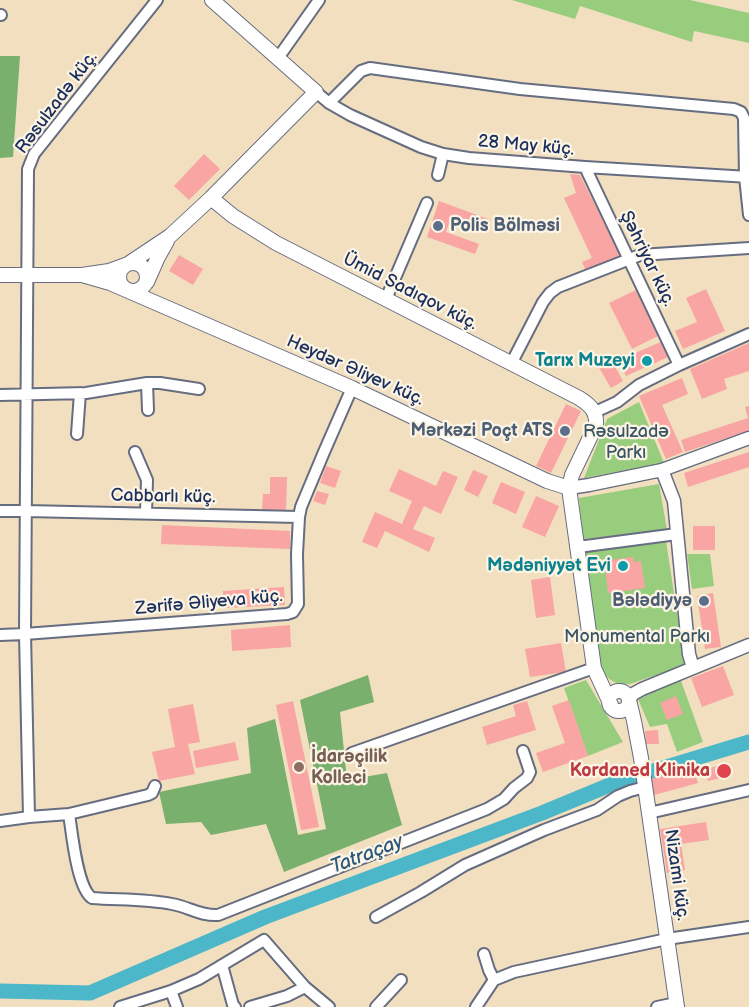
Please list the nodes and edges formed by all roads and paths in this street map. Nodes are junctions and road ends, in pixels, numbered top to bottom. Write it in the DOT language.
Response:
graph roads {
  1 [pos="157,0"];
  2 [pos="212,0"];
  3 [pos="319,0"];
  4 [pos="278,58"];
  5 [pos="316,92"];
  6 [pos="330,103"];
  7 [pos="444,154"];
  8 [pos="585,167"];
  9 [pos="438,175"];
  10 [pos="747,177"];
  11 [pos="211,198"];
  12 [pos="427,203"];
  13 [pos="749,215"];
  14 [pos="170,236"];
  15 [pos="749,248"];
  16 [pos="629,259"];
  17 [pos="128,264"];
  18 [pos="0,275"];
  19 [pos="27,275"];
  20 [pos="82,275"];
  21 [pos="147,282"];
  22 [pos="126,290"];
  23 [pos="386,299"];
  24 [pos="749,334"];
  25 [pos="511,364"];
  26 [pos="680,365"];
  27 [pos="147,383"];
  28 [pos="352,388"];
  29 [pos="199,389"];
  30 [pos="80,393"];
  31 [pos="0,395"];
  32 [pos="27,395"];
  33 [pos="148,411"];
  34 [pos="595,412"];
  35 [pos="77,434"];
  36 [pos="749,438"];
  37 [pos="135,452"];
  38 [pos="662,470"];
  39 [pos="569,488"];
  40 [pos="0,511"];
  41 [pos="26,511"];
  42 [pos="146,513"];
  43 [pos="299,517"];
  44 [pos="677,534"];
  45 [pos="578,547"];
  46 [pos="25,634"];
  47 [pos="0,635"];
  48 [pos="749,645"];
  49 [pos="693,668"];
  50 [pos="596,673"];
  51 [pos="624,696"];
  52 [pos="611,706"];
  53 [pos="639,748"];
  54 [pos="523,751"];
  55 [pos="352,753"];
  56 [pos="155,786"];
  57 [pos="645,787"];
  58 [pos="749,790"];
  59 [pos="649,813"];
  60 [pos="69,814"];
  61 [pos="29,817"];
  62 [pos="0,821"];
  63 [pos="376,917"];
  64 [pos="749,927"];
  65 [pos="667,939"];
  66 [pos="484,954"];
  67 [pos="222,965"];
  68 [pos="401,980"];
  69 [pos="494,980"];
  70 [pos="305,987"];
  71 [pos="171,991"];
  72 [pos="676,1005"];
  73 [pos="120,1007"];
  74 [pos="177,1007"];
  75 [pos="235,1007"];
  76 [pos="250,1007"];
  77 [pos="329,1007"];
  78 [pos="376,1007"];
  79 [pos="476,1007"];
  80 [pos="657,1007"];
  1 -- 19 [label="street, Rəsulzadə küç."];
  2 -- 4 [label="main road"];
  3 -- 4 [label="street"];
  4 -- 5 [label="main road"];
  5 -- 6 [label="street, 28 May küç."];
  5 -- 11 [label="main road"];
  6 -- 7 [label="street, 28 May küç."];
  6 -- 10 [label="street"];
  7 -- 8 [label="street, 28 May küç."];
  7 -- 9 [label="street"];
  8 -- 10 [label="street, 28 May küç."];
  8 -- 16 [label="street, Şəhriyar küç."];
  10 -- 13 [label="street"];
  11 -- 14 [label="main road"];
  11 -- 23 [label="main road, Ümid Sadıqov küç."];
  12 -- 23 [label="street"];
  14 -- 17 [label="main road"];
  14 -- 21 [label="main road"];
  15 -- 16 [label="street"];
  16 -- 25 [label="street"];
  16 -- 26 [label="street, Şəhriyar küç."];
  17 -- 20 [label="main road"];
  17 -- 21 [label="main road"];
  17 -- 22 [label="main road"];
  18 -- 19 [label="main road"];
  19 -- 20 [label="main road"];
  19 -- 32 [label="street, Rəsulzadə küç."];
  20 -- 22 [label="main road, Heydər Əliyev küç."];
  21 -- 22 [label="main road"];
  22 -- 28 [label="main road, Heydər Əliyev küç."];
  23 -- 25 [label="main road, Ümid Sadıqov küç."];
  24 -- 26 [label="street"];
  25 -- 34 [label="main road, Ümid Sadıqov küç."];
  26 -- 34 [label="street"];
  27 -- 29 [label="street"];
  27 -- 30 [label="street"];
  27 -- 33 [label="street"];
  28 -- 39 [label="main road, Heydər Əliyev küç."];
  28 -- 43 [label="street, Zərifə Əliyeva küç."];
  30 -- 32 [label="street"];
  30 -- 35 [label="street"];
  31 -- 32 [label="street"];
  32 -- 41 [label="street, Rəsulzadə küç."];
  34 -- 39 [label="main road"];
  36 -- 38 [label="street"];
  37 -- 42 [label="street"];
  38 -- 39 [label="street"];
  38 -- 44 [label="street"];
  39 -- 45 [label="main road"];
  40 -- 41 [label="street, Cabbarlı küç."];
  41 -- 42 [label="street, Cabbarlı küç."];
  41 -- 46 [label="street, Rəsulzadə küç."];
  42 -- 43 [label="street, Cabbarlı küç."];
  43 -- 46 [label="street, Zərifə Əliyeva küç."];
  44 -- 45 [label="street"];
  44 -- 49 [label="street"];
  45 -- 50 [label="main road"];
  46 -- 47 [label="street, Zərifə Əliyeva küç."];
  46 -- 61 [label="street, Rəsulzadə küç."];
  48 -- 49 [label="street"];
  49 -- 51 [label="street"];
  50 -- 51 [label="main road"];
  50 -- 52 [label="main road"];
  50 -- 55 [label="street"];
  51 -- 52 [label="main road"];
  51 -- 53 [label="main road, Nizami küç."];
  52 -- 53 [label="main road"];
  53 -- 57 [label="main road, Nizami küç."];
  54 -- 60 [label="street"];
  56 -- 60 [label="street"];
  57 -- 59 [label="main road, Nizami küç."];
  57 -- 63 [label="street"];
  58 -- 59 [label="street"];
  59 -- 65 [label="main road, Nizami küç."];
  60 -- 61 [label="street"];
  61 -- 62 [label="street"];
  64 -- 65 [label="street"];
  65 -- 69 [label="street"];
  65 -- 72 [label="main road, Nizami küç."];
  66 -- 69 [label="street"];
  67 -- 70 [label="street"];
  67 -- 71 [label="street"];
  67 -- 75 [label="street"];
  68 -- 78 [label="street"];
  69 -- 79 [label="street"];
  70 -- 76 [label="street"];
  70 -- 77 [label="street"];
  71 -- 73 [label="street"];
  71 -- 74 [label="street"];
  72 -- 80 [label="street"];
}
